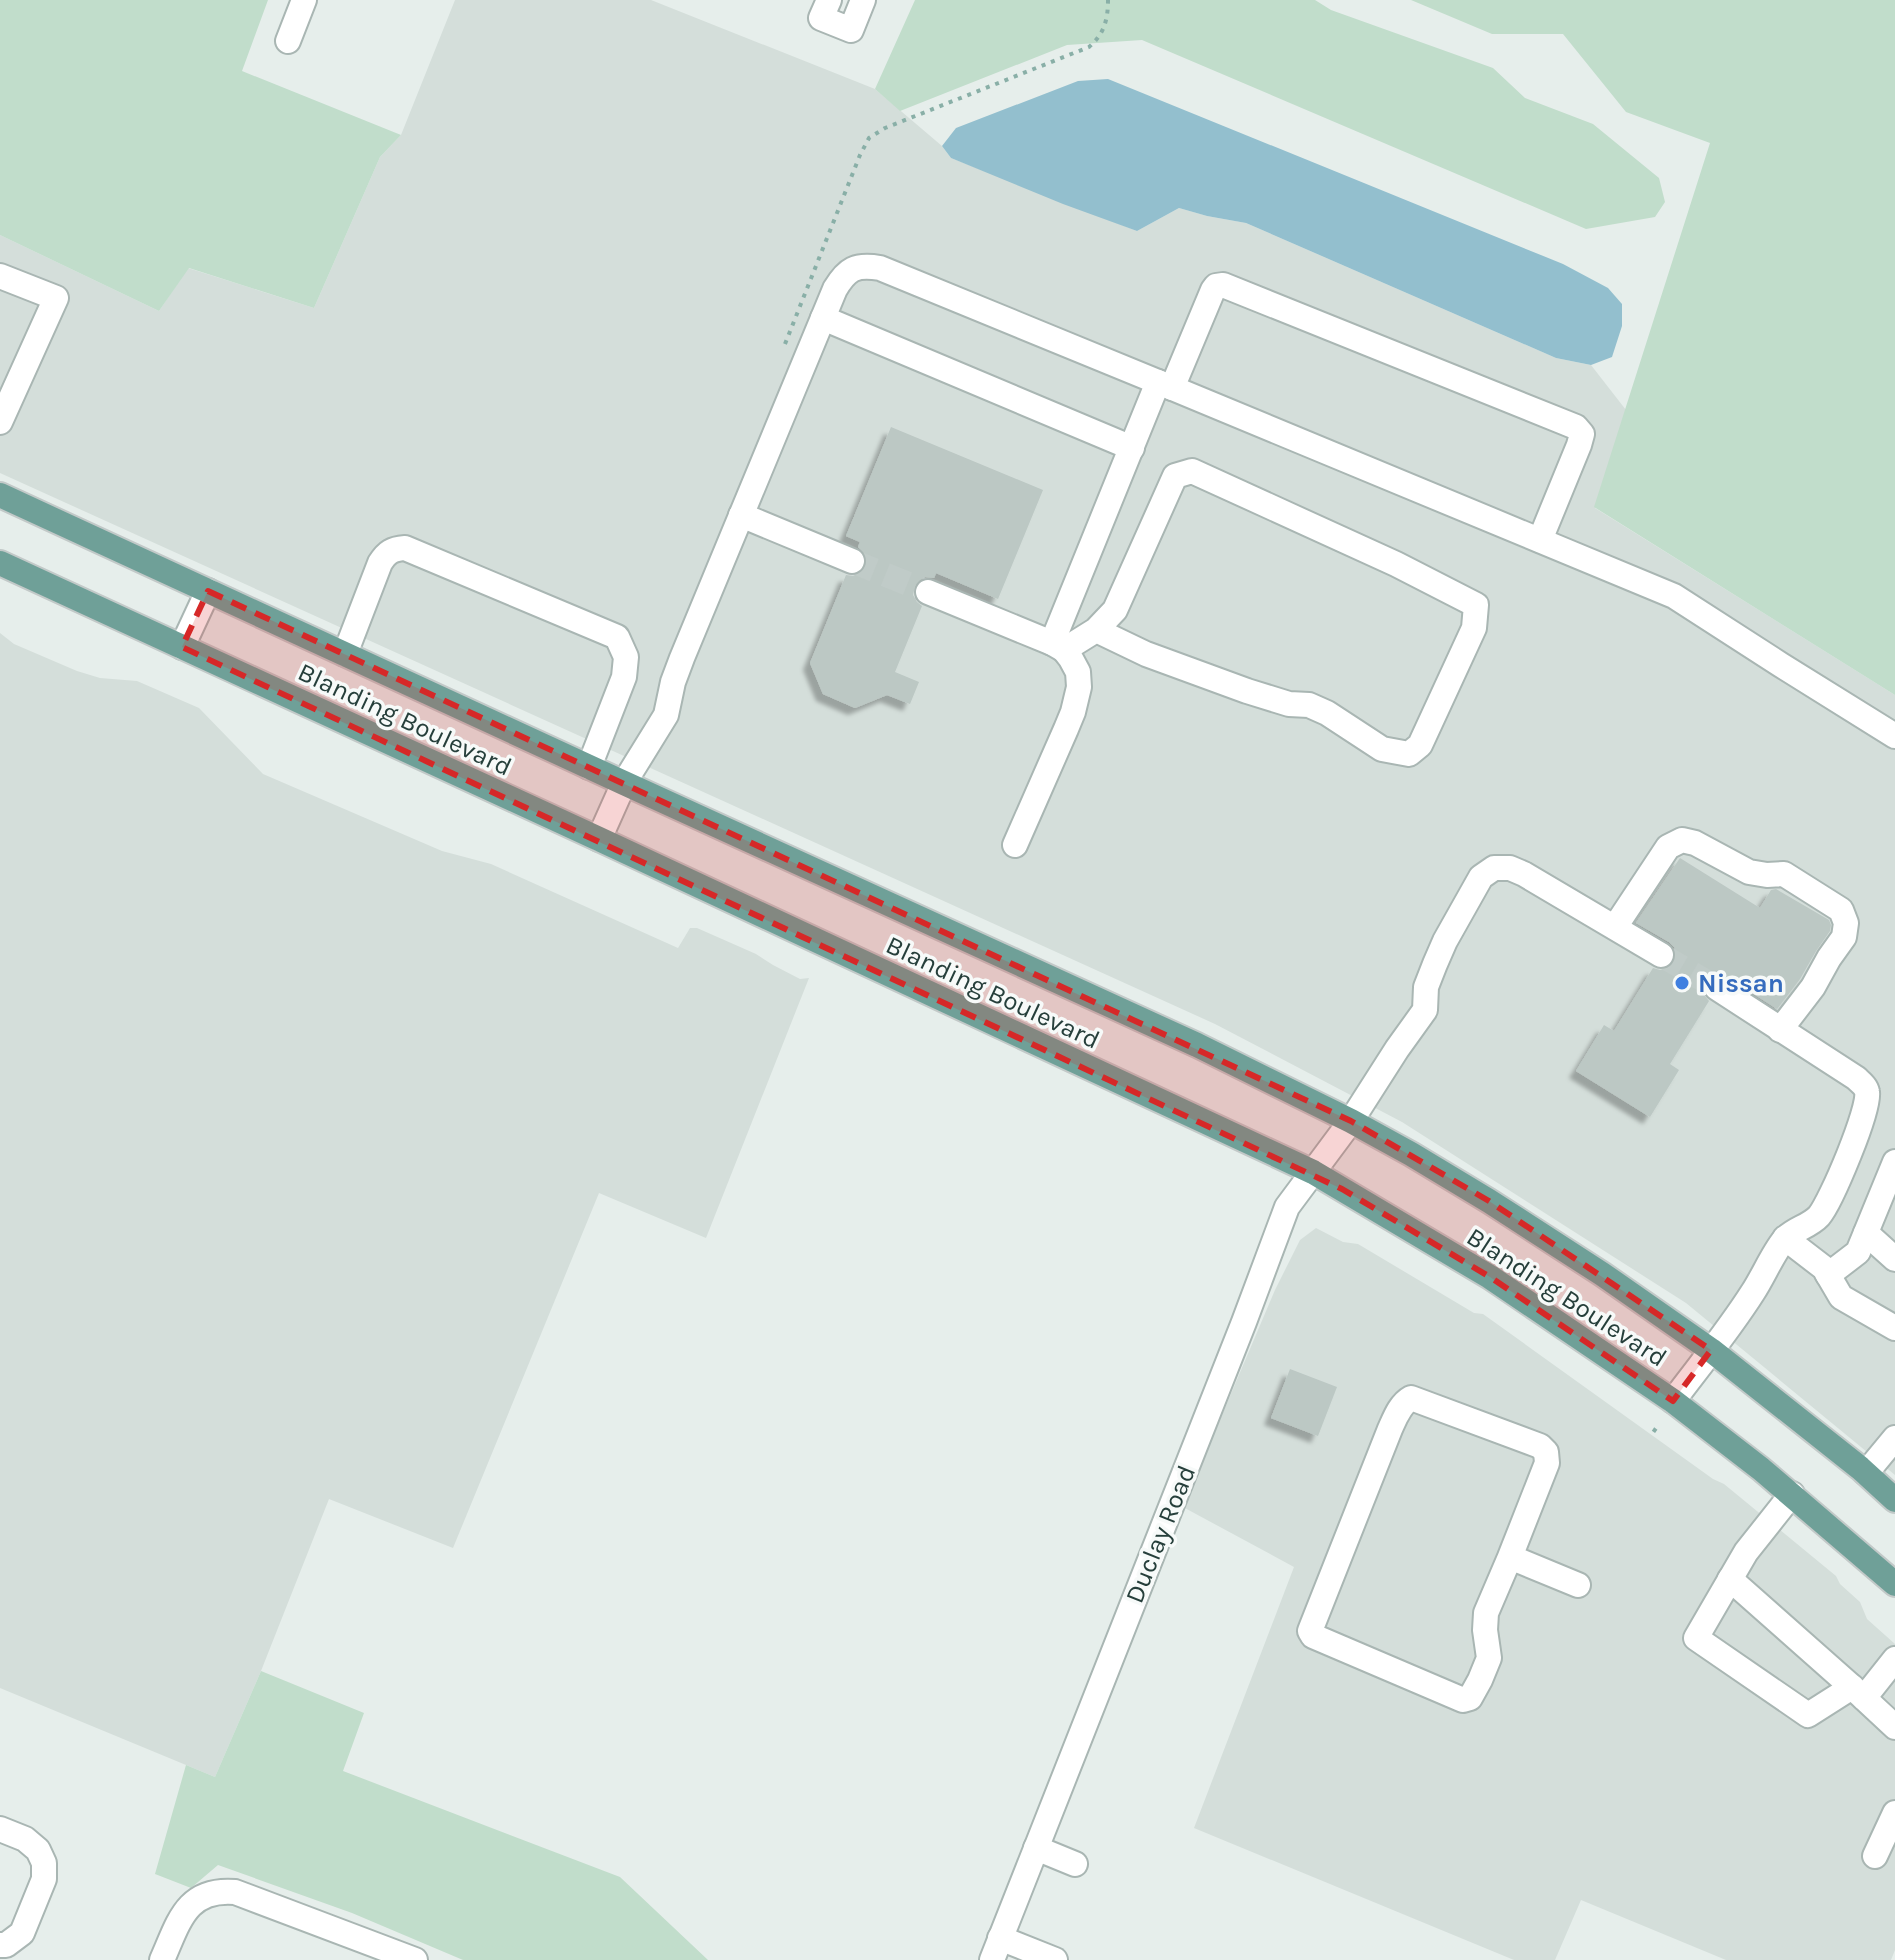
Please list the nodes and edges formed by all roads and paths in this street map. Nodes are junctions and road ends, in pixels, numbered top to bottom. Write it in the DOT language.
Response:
graph roads {
  1 [pos="304,0"];
  2 [pos="829,0"];
  3 [pos="863,0"];
  4 [pos="1108,0"];
  5 [pos="288,41"];
  6 [pos="0,276"];
  7 [pos="823,318"];
  8 [pos="781,354"];
  9 [pos="1165,385"];
  10 [pos="1,420"];
  11 [pos="1132,448"];
  12 [pos="0,495"];
  13 [pos="741,515"];
  14 [pos="1540,540"];
  15 [pos="852,561"];
  16 [pos="0,563"];
  17 [pos="208,591"];
  18 [pos="928,592"];
  19 [pos="1096,630"];
  20 [pos="1058,646"];
  21 [pos="182,647"];
  22 [pos="345,654"];
  23 [pos="1895,736"];
  24 [pos="589,767"];
  25 [pos="624,783"];
  26 [pos="599,839"];
  27 [pos="1015,845"];
  28 [pos="1615,927"];
  29 [pos="1661,955"];
  30 [pos="1717,988"];
  31 [pos="1780,1030"];
  32 [pos="1351,1121"];
  33 [pos="1895,1162"];
  34 [pos="1313,1172"];
  35 [pos="1866,1233"];
  36 [pos="1785,1238"];
  37 [pos="1895,1259"];
  38 [pos="1828,1275"];
  39 [pos="1895,1328"];
  40 [pos="1711,1350"];
  41 [pos="1673,1401"];
  42 [pos="1653,1429"];
  43 [pos="1660,1434"];
  44 [pos="1895,1438"];
  45 [pos="1866,1473"];
  46 [pos="1792,1494"];
  47 [pos="1895,1500"];
  48 [pos="1510,1557"];
  49 [pos="1730,1579"];
  50 [pos="1895,1584"];
  51 [pos="1578,1585"];
  52 [pos="1895,1659"];
  53 [pos="1858,1692"];
  54 [pos="1895,1727"];
  55 [pos="1895,1813"];
  56 [pos="0,1829"];
  57 [pos="1036,1848"];
  58 [pos="1875,1856"];
  59 [pos="1075,1864"];
  60 [pos="0,1945"];
  61 [pos="996,1949"];
  62 [pos="162,1960"];
  63 [pos="415,1960"];
  64 [pos="1055,1960"];
  1 -- 5 [label="street"];
  2 -- 3 [label="street"];
  4 -- 8 [label="path"];
  6 -- 10 [label="street"];
  7 -- 9 [label="street"];
  7 -- 11 [label="street"];
  7 -- 13 [label="street"];
  9 -- 11 [label="street"];
  9 -- 14 [label="street"];
  9 -- 14 [label="street"];
  11 -- 20 [label="street"];
  12 -- 17 [label="main road, Blanding Boulevard"];
  13 -- 15 [label="street"];
  13 -- 25 [label="street"];
  14 -- 23 [label="street"];
  16 -- 21 [label="main road, Blanding Boulevard"];
  17 -- 21 [label="street"];
  17 -- 22 [label="main road, Blanding Boulevard"];
  18 -- 20 [label="street"];
  19 -- 19 [label="street"];
  19 -- 20 [label="street"];
  20 -- 27 [label="street"];
  21 -- 26 [label="main road, Blanding Boulevard"];
  22 -- 24 [label="main road, Blanding Boulevard"];
  22 -- 24 [label="street"];
  24 -- 25 [label="main road, Blanding Boulevard"];
  25 -- 26 [label="street"];
  25 -- 32 [label="main road, Blanding Boulevard"];
  26 -- 34 [label="main road, Blanding Boulevard"];
  28 -- 29 [label="street, Duclay Road"];
  28 -- 31 [label="street"];
  28 -- 32 [label="street, Duclay Road"];
  30 -- 31 [label="street"];
  31 -- 36 [label="street"];
  32 -- 34 [label="street, Duclay Road"];
  32 -- 40 [label="main road, Blanding Boulevard"];
  33 -- 35 [label="street"];
  34 -- 41 [label="main road, Blanding Boulevard"];
  34 -- 57 [label="street, Duclay Road"];
  35 -- 37 [label="street"];
  35 -- 38 [label="street"];
  36 -- 38 [label="street"];
  36 -- 40 [label="street"];
  38 -- 39 [label="street"];
  40 -- 41 [label="street"];
  40 -- 45 [label="main road, Blanding Boulevard"];
  41 -- 46 [label="main road, Blanding Boulevard"];
  42 -- 43 [label="path"];
  44 -- 45 [label="street"];
  45 -- 47 [label="main road, Blanding Boulevard"];
  46 -- 49 [label="street"];
  46 -- 50 [label="main road, Blanding Boulevard"];
  48 -- 48 [label="street"];
  48 -- 51 [label="street"];
  49 -- 53 [label="street"];
  49 -- 53 [label="street"];
  52 -- 53 [label="street"];
  53 -- 54 [label="street"];
  55 -- 58 [label="street"];
  56 -- 60 [label="street"];
  57 -- 59 [label="street"];
  57 -- 61 [label="street, Duclay Road"];
  61 -- 64 [label="street"];
  62 -- 63 [label="street"];
}
